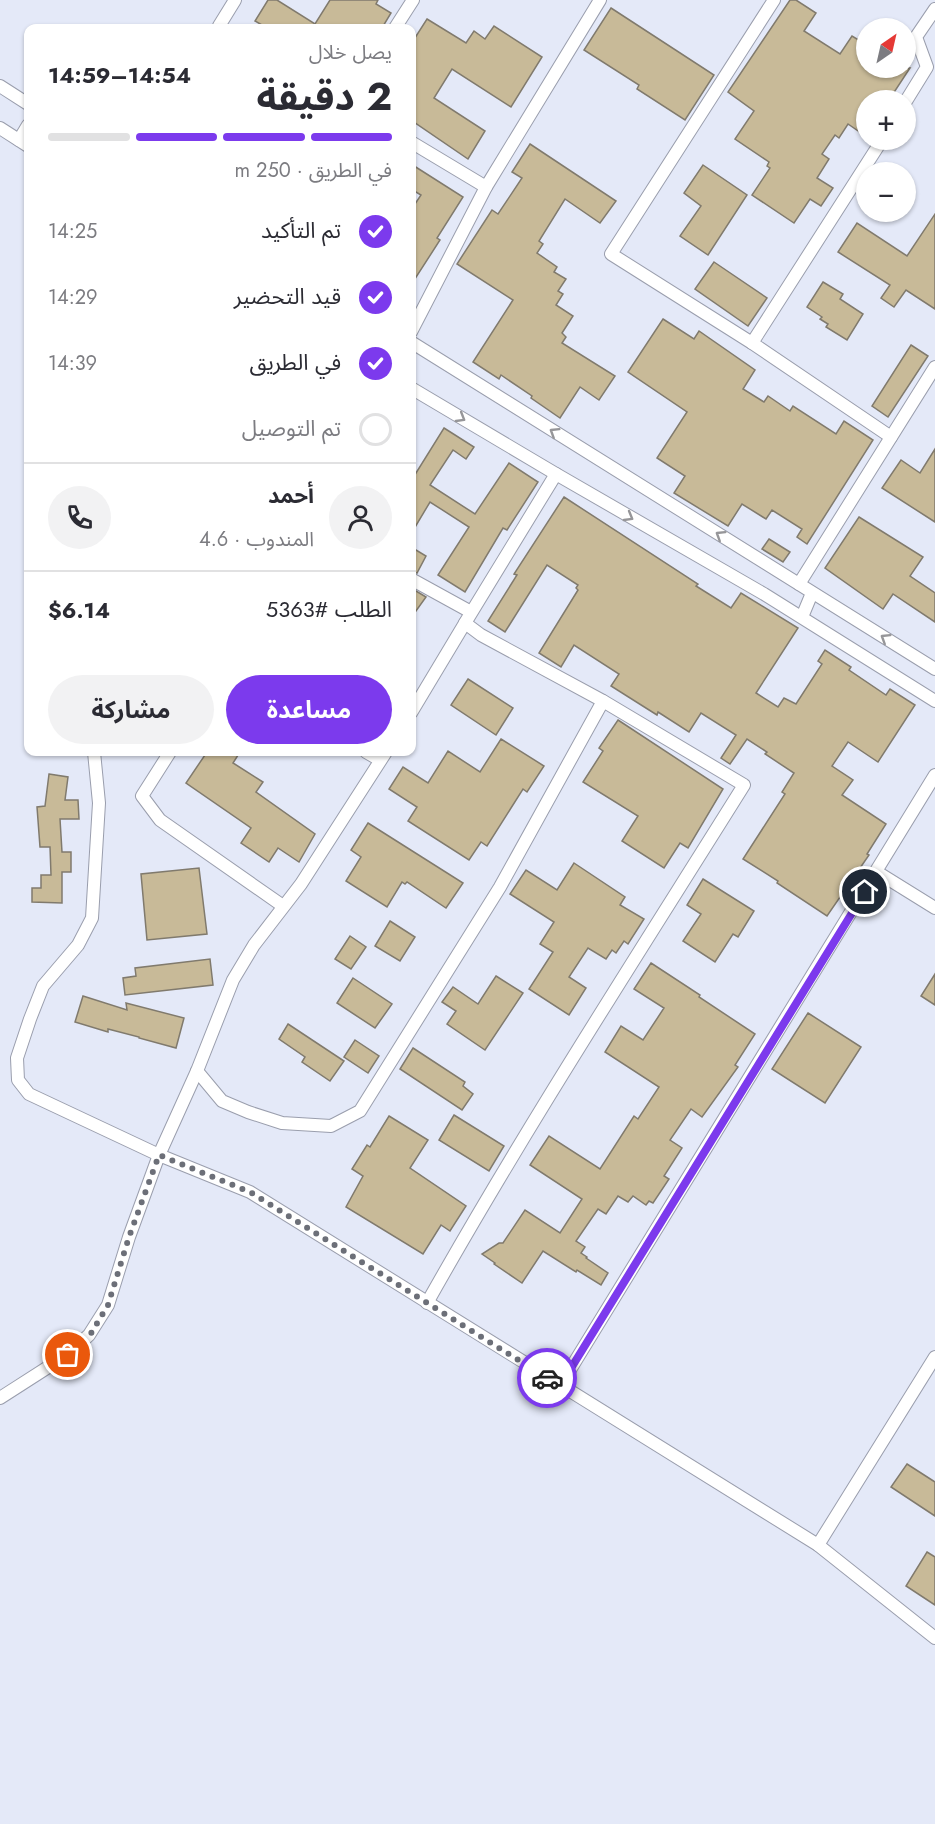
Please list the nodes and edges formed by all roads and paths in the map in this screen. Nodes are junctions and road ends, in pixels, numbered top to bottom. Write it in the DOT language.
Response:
graph roads {
  1 [pos="235,0"];
  2 [pos="413,0"];
  3 [pos="600,0"];
  4 [pos="774,0"];
  5 [pos="935,9"];
  6 [pos="220,24"];
  7 [pos="398,24"];
  8 [pos="0,86"];
  9 [pos="913,90"];
  10 [pos="24,101"];
  11 [pos="0,128"];
  12 [pos="24,143"];
  13 [pos="416,145"];
  14 [pos="876,150"];
  15 [pos="486,187"];
  16 [pos="416,322"];
  17 [pos="752,343"];
  18 [pos="416,345"];
  19 [pos="935,367"];
  20 [pos="416,391"];
  21 [pos="891,437"];
  22 [pos="556,474"];
  23 [pos="416,582"];
  24 [pos="799,584"];
  25 [pos="812,593"];
  26 [pos="468,617"];
  27 [pos="801,618"];
  28 [pos="935,669"];
  29 [pos="603,701"];
  30 [pos="935,701"];
  31 [pos="416,705"];
  32 [pos="94,756"];
  33 [pos="167,756"];
  34 [pos="383,756"];
  35 [pos="935,775"];
  36 [pos="877,872"];
  37 [pos="283,906"];
  38 [pos="935,908"];
  39 [pos="197,1071"];
  40 [pos="159,1155"];
  41 [pos="427,1303"];
  42 [pos="935,1357"];
  43 [pos="560,1386"];
  44 [pos="0,1398"];
  45 [pos="818,1545"];
  46 [pos="935,1638"];
  1 -- 6 [label="street"];
  2 -- 7 [label="street"];
  3 -- 15 [label="street"];
  4 -- 17 [label="street"];
  5 -- 9 [label="street"];
  8 -- 10 [label="street"];
  11 -- 12 [label="street"];
  13 -- 15 [label="street"];
  14 -- 17 [label="street"];
  15 -- 16 [label="street"];
  17 -- 21 [label="street"];
  24 -- 18 [label="street, one-way"];
  19 -- 21 [label="street"];
  20 -- 22 [label="street, one-way"];
  21 -- 24 [label="street"];
  22 -- 26 [label="street"];
  22 -- 27 [label="street, one-way"];
  23 -- 26 [label="street"];
  24 -- 25 [label="street"];
  25 -- 27 [label="street"];
  28 -- 25 [label="street, one-way"];
  26 -- 29 [label="street"];
  26 -- 31 [label="street"];
  27 -- 30 [label="street"];
  29 -- 39 [label="street"];
  29 -- 41 [label="street"];
  32 -- 40 [label="street"];
  33 -- 37 [label="street"];
  34 -- 37 [label="street"];
  35 -- 36 [label="street"];
  36 -- 38 [label="street"];
  36 -- 43 [label="street"];
  37 -- 39 [label="street"];
  39 -- 40 [label="street"];
  40 -- 41 [label="street"];
  40 -- 44 [label="street"];
  41 -- 43 [label="street"];
  42 -- 45 [label="street"];
  43 -- 45 [label="street"];
  45 -- 46 [label="street"];
}
